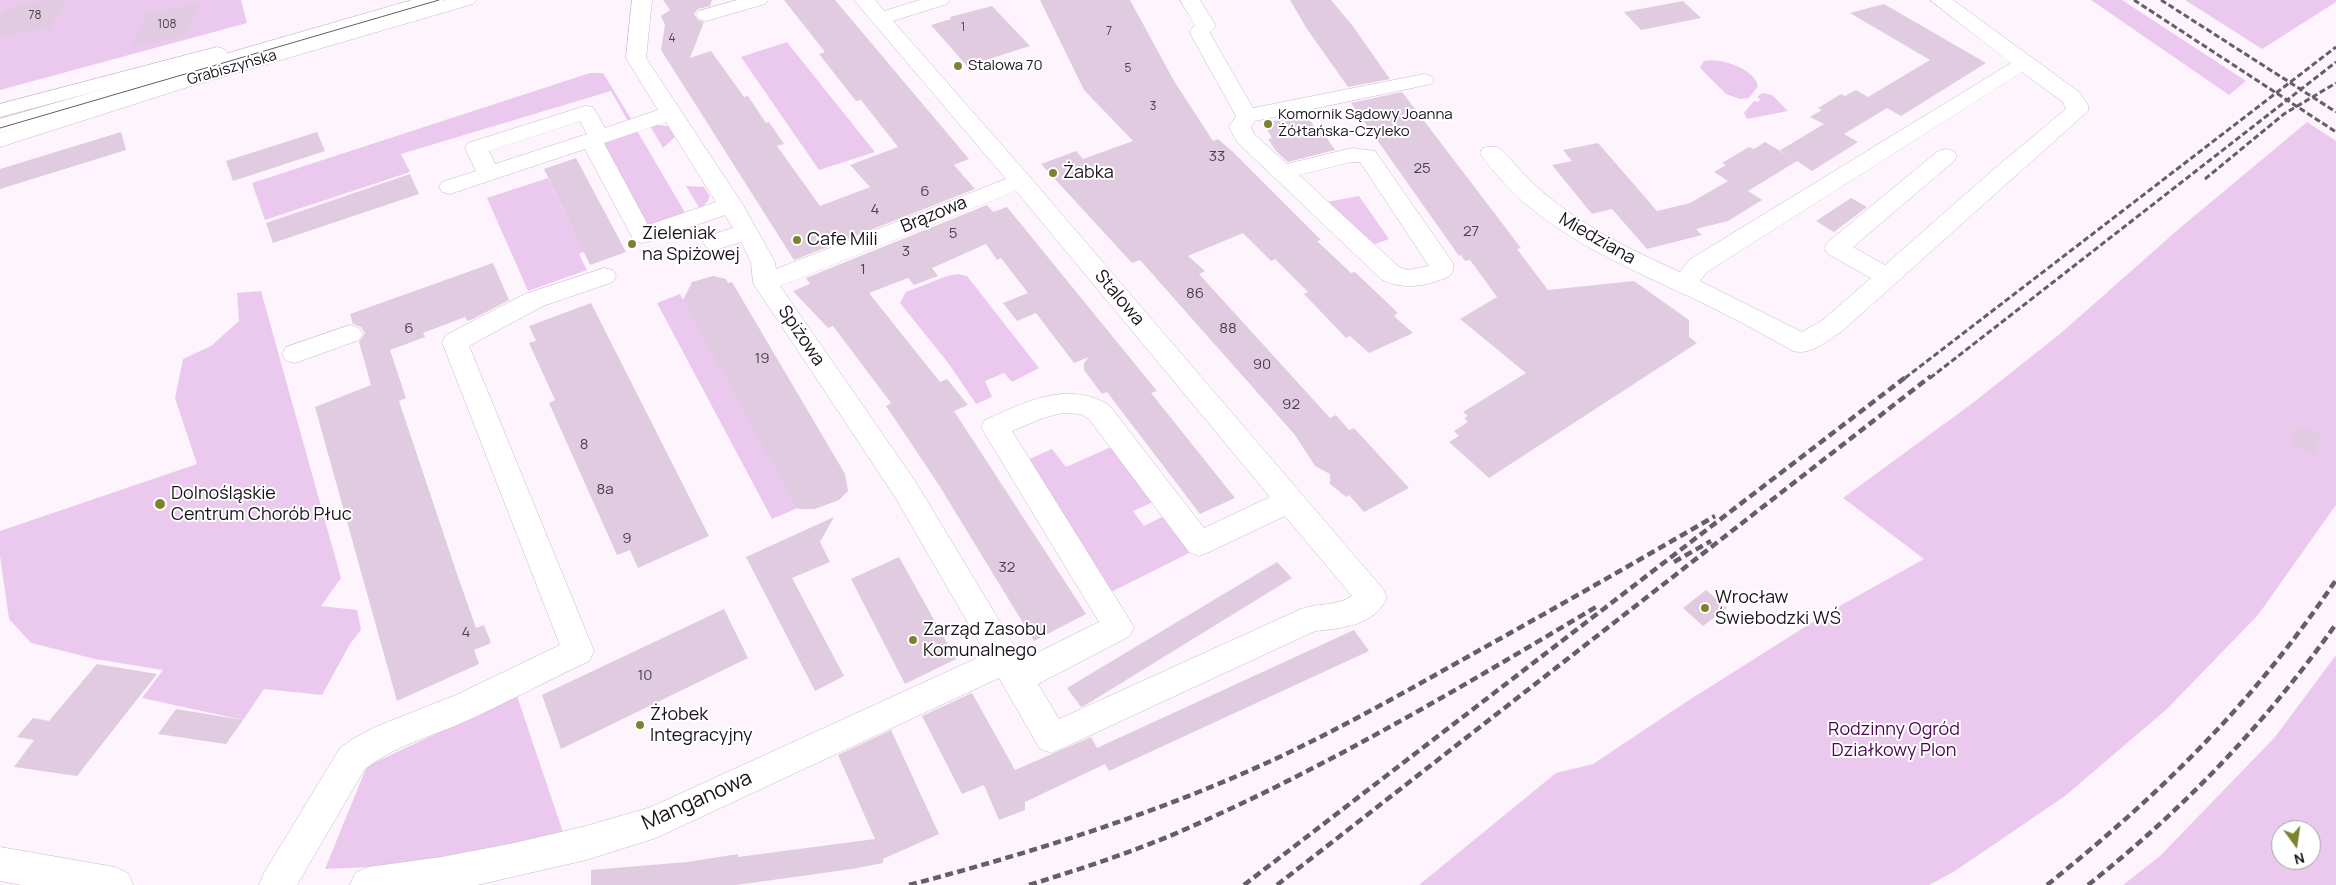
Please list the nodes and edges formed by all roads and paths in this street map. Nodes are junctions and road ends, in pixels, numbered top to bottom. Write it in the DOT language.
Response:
graph roads {
  1 [pos="401,0"];
  2 [pos="433,0"];
  3 [pos="466,0"];
  4 [pos="642,0"];
  5 [pos="758,0"];
  6 [pos="864,0"];
  7 [pos="940,0"];
  8 [pos="1190,0"];
  9 [pos="1940,0"];
  10 [pos="706,15"];
  11 [pos="880,18"];
  12 [pos="2027,65"];
  13 [pos="1424,80"];
  14 [pos="0,111"];
  15 [pos="671,113"];
  16 [pos="1247,116"];
  17 [pos="0,126"];
  18 [pos="595,139"];
  19 [pos="0,140"];
  20 [pos="1491,152"];
  21 [pos="1946,156"];
  22 [pos="1282,172"];
  23 [pos="489,174"];
  24 [pos="1021,181"];
  25 [pos="450,187"];
  26 [pos="730,205"];
  27 [pos="747,232"];
  28 [pos="715,242"];
  29 [pos="604,276"];
  30 [pos="1887,276"];
  31 [pos="765,283"];
  32 [pos="1684,284"];
  33 [pos="350,334"];
  34 [pos="295,354"];
  35 [pos="1289,500"];
  36 [pos="1372,598"];
  37 [pos="1012,669"];
  38 [pos="0,864"];
  39 [pos="115,885"];
  40 [pos="278,885"];
  41 [pos="368,885"];
  1 -- 14 [label="street, Grabiszyńska"];
  2 -- 17 [label="street"];
  3 -- 19 [label="street, Grabiszyńska"];
  4 -- 15 [label="street, Spiżowa"];
  5 -- 10 [label="street"];
  6 -- 11 [label="street, Stalowa"];
  7 -- 11 [label="street"];
  8 -- 16 [label="street"];
  9 -- 12 [label="street"];
  11 -- 24 [label="street, Stalowa"];
  12 -- 30 [label="street"];
  12 -- 32 [label="street"];
  13 -- 16 [label="street"];
  15 -- 18 [label="street"];
  15 -- 26 [label="street, Spiżowa"];
  16 -- 22 [label="street"];
  18 -- 23 [label="street"];
  18 -- 23 [label="street"];
  18 -- 26 [label="street"];
  20 -- 32 [label="street, Miedziana"];
  21 -- 30 [label="street"];
  22 -- 22 [label="street"];
  23 -- 25 [label="street"];
  24 -- 31 [label="street, Brązowa"];
  24 -- 35 [label="street, Stalowa"];
  26 -- 27 [label="street, Spiżowa"];
  27 -- 28 [label="street"];
  27 -- 31 [label="street, Spiżowa"];
  29 -- 40 [label="street"];
  30 -- 32 [label="street, Miedziana"];
  31 -- 37 [label="street, Spiżowa"];
  33 -- 34 [label="street"];
  35 -- 36 [label="street, Stalowa"];
  35 -- 37 [label="street, Manganowa"];
  36 -- 37 [label="street, Spiżowa"];
  37 -- 41 [label="street, Manganowa"];
  38 -- 39 [label="street"];
}
